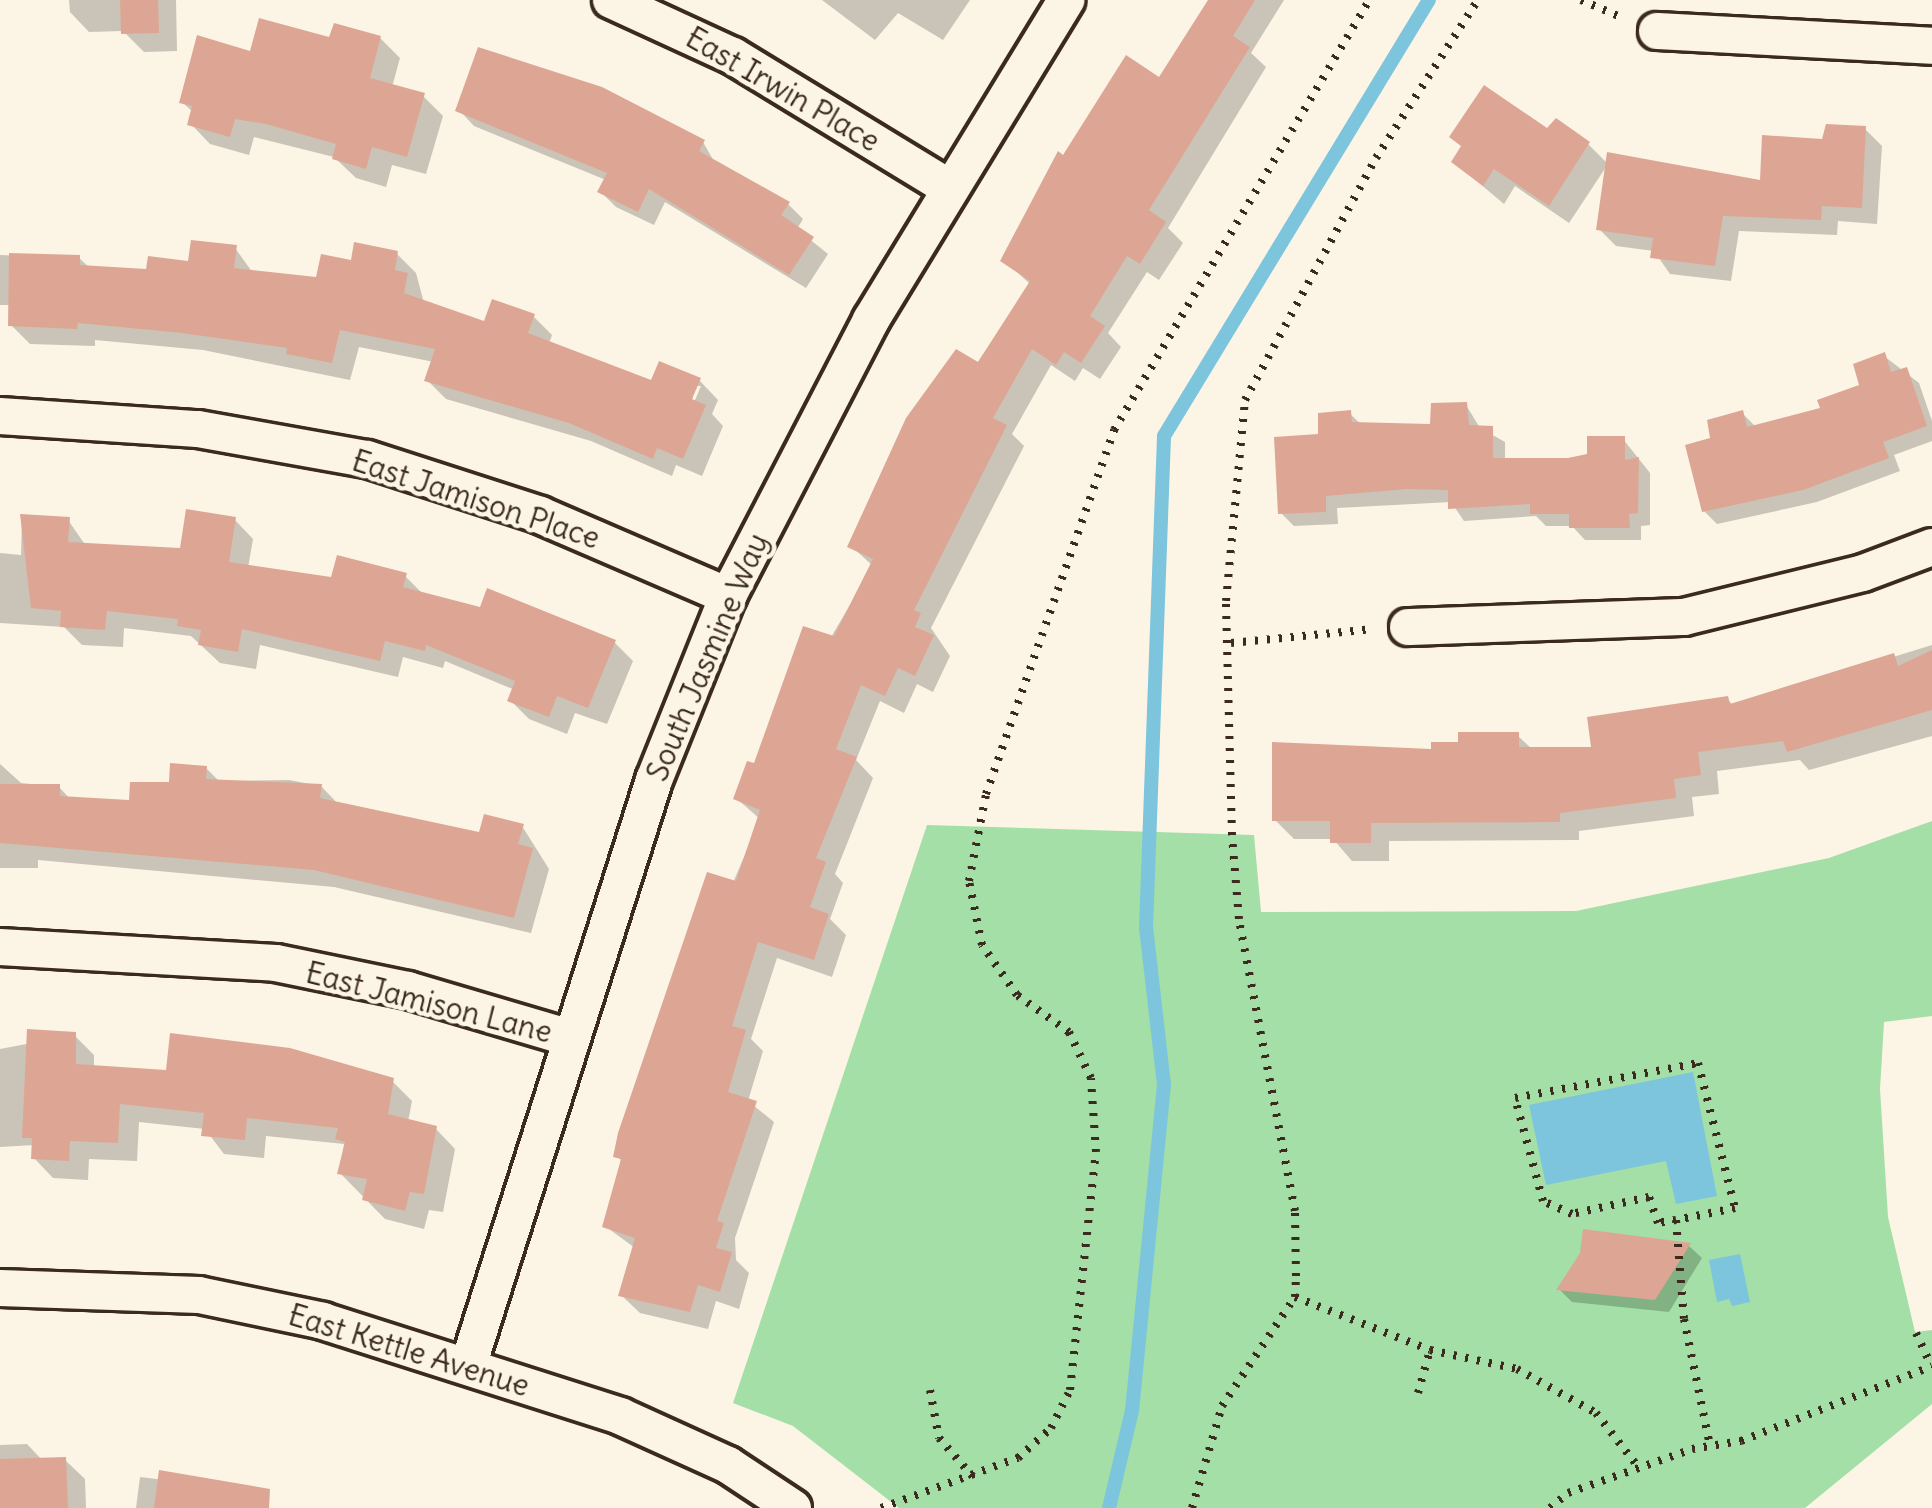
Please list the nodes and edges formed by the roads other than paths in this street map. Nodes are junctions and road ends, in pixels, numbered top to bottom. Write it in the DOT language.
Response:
graph roads {
  1 [pos="611,0"];
  2 [pos="1066,0"];
  3 [pos="1657,31"];
  4 [pos="1932,46"];
  5 [pos="951,189"];
  6 [pos="0,416"];
  7 [pos="1932,547"];
  8 [pos="728,596"];
  9 [pos="1408,626"];
  10 [pos="0,947"];
  11 [pos="570,1038"];
  12 [pos="0,1288"];
  13 [pos="468,1366"];
  14 [pos="793,1508"];
  1 -- 5 [label="street, East Irwin Place"];
  2 -- 5 [label="street, South Jasmine Way"];
  3 -- 4 [label="street"];
  5 -- 8 [label="street, South Jasmine Way"];
  6 -- 8 [label="street, East Jamison Place"];
  7 -- 9 [label="street"];
  8 -- 11 [label="street, South Jasmine Way"];
  10 -- 11 [label="street, East Jamison Lane"];
  11 -- 13 [label="street, South Jasmine Way"];
  12 -- 13 [label="street, East Kettle Avenue"];
  13 -- 14 [label="street, East Kettle Avenue"];
}
